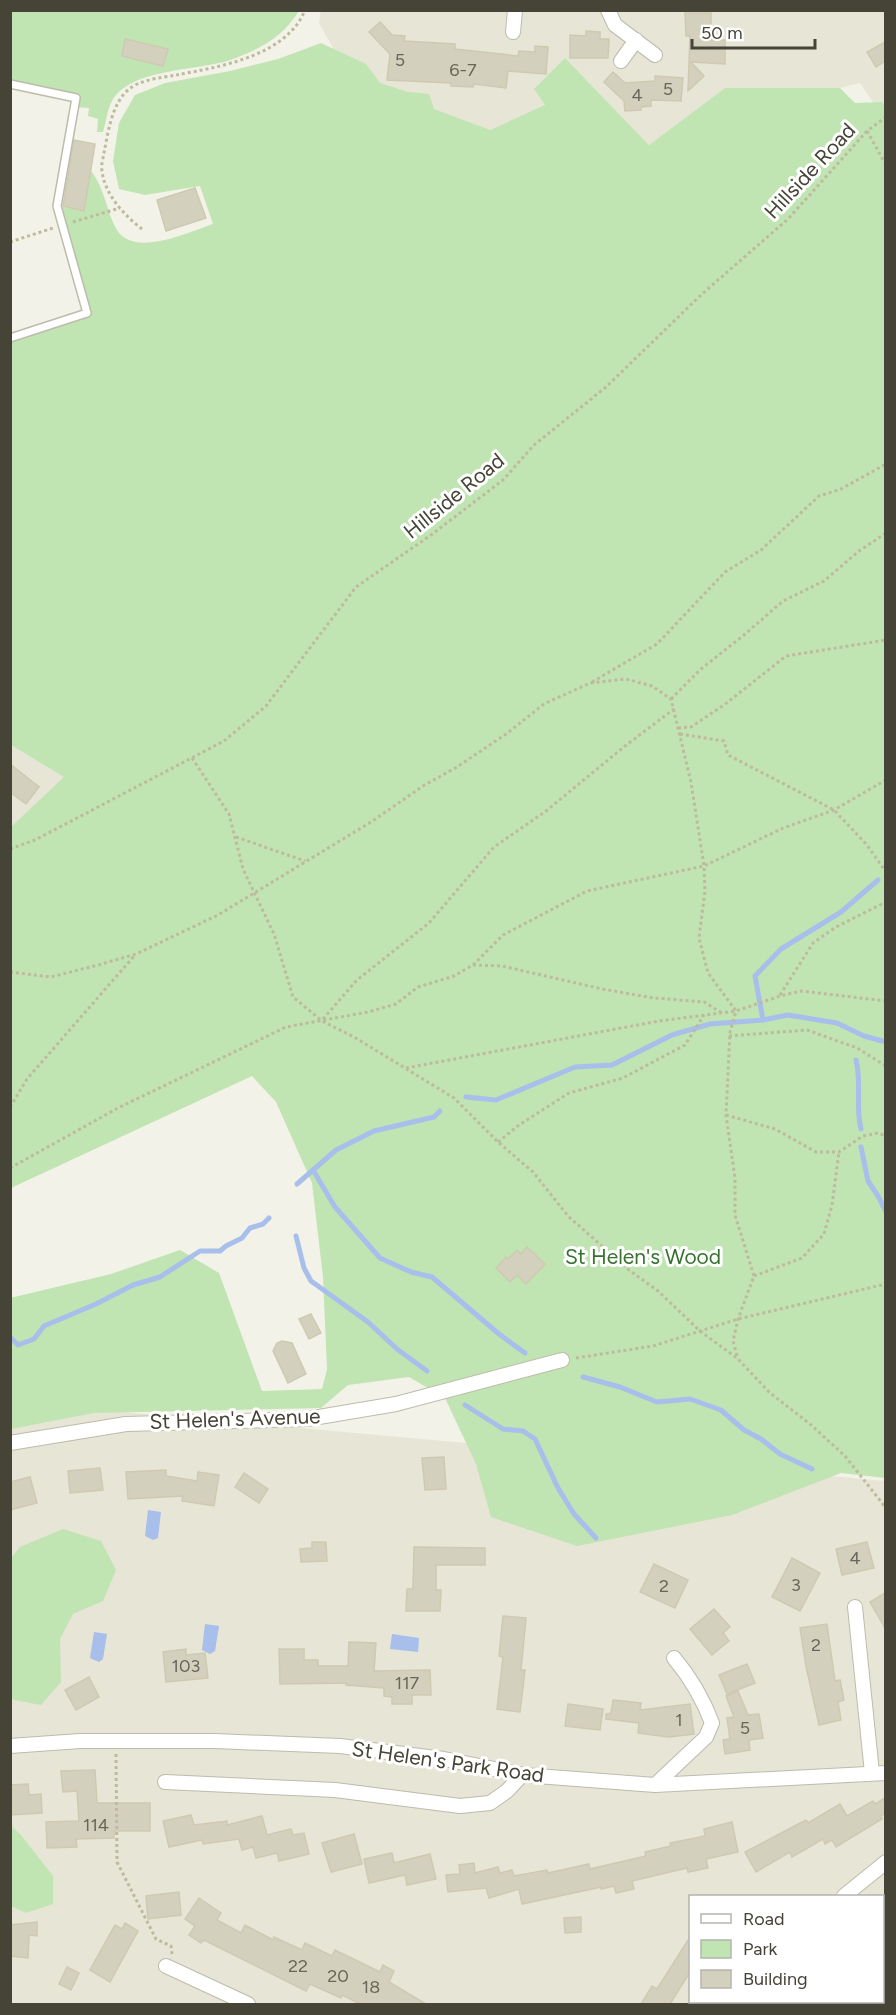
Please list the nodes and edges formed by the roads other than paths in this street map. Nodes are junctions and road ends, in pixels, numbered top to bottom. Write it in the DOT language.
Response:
graph roads {
  1 [pos="515,10"];
  2 [pos="608,10"];
  3 [pos="513,32"];
  4 [pos="636,40"];
  5 [pos="655,54"];
  6 [pos="621,61"];
  7 [pos="10,84"];
  8 [pos="10,338"];
  9 [pos="562,1360"];
  10 [pos="10,1443"];
  11 [pos="855,1607"];
  12 [pos="674,1658"];
  13 [pos="10,1746"];
  14 [pos="879,1773"];
  15 [pos="522,1774"];
  16 [pos="165,1782"];
  17 [pos="656,1785"];
  18 [pos="885,1862"];
  19 [pos="845,1895"];
  20 [pos="171,1969"];
  21 [pos="248,2004"];
  1 -- 3 [label="street"];
  2 -- 4 [label="street"];
  4 -- 5 [label="street"];
  4 -- 6 [label="street"];
  7 -- 8 [label="lane"];
  9 -- 10 [label="street, St Helen's Avenue"];
  11 -- 14 [label="street"];
  12 -- 17 [label="street"];
  13 -- 15 [label="street, St Helen's Park Road"];
  14 -- 17 [label="street, St Helen's Park Road"];
  15 -- 16 [label="street"];
  15 -- 17 [label="street, St Helen's Park Road"];
  18 -- 19 [label="street"];
  20 -- 21 [label="street"];
}
